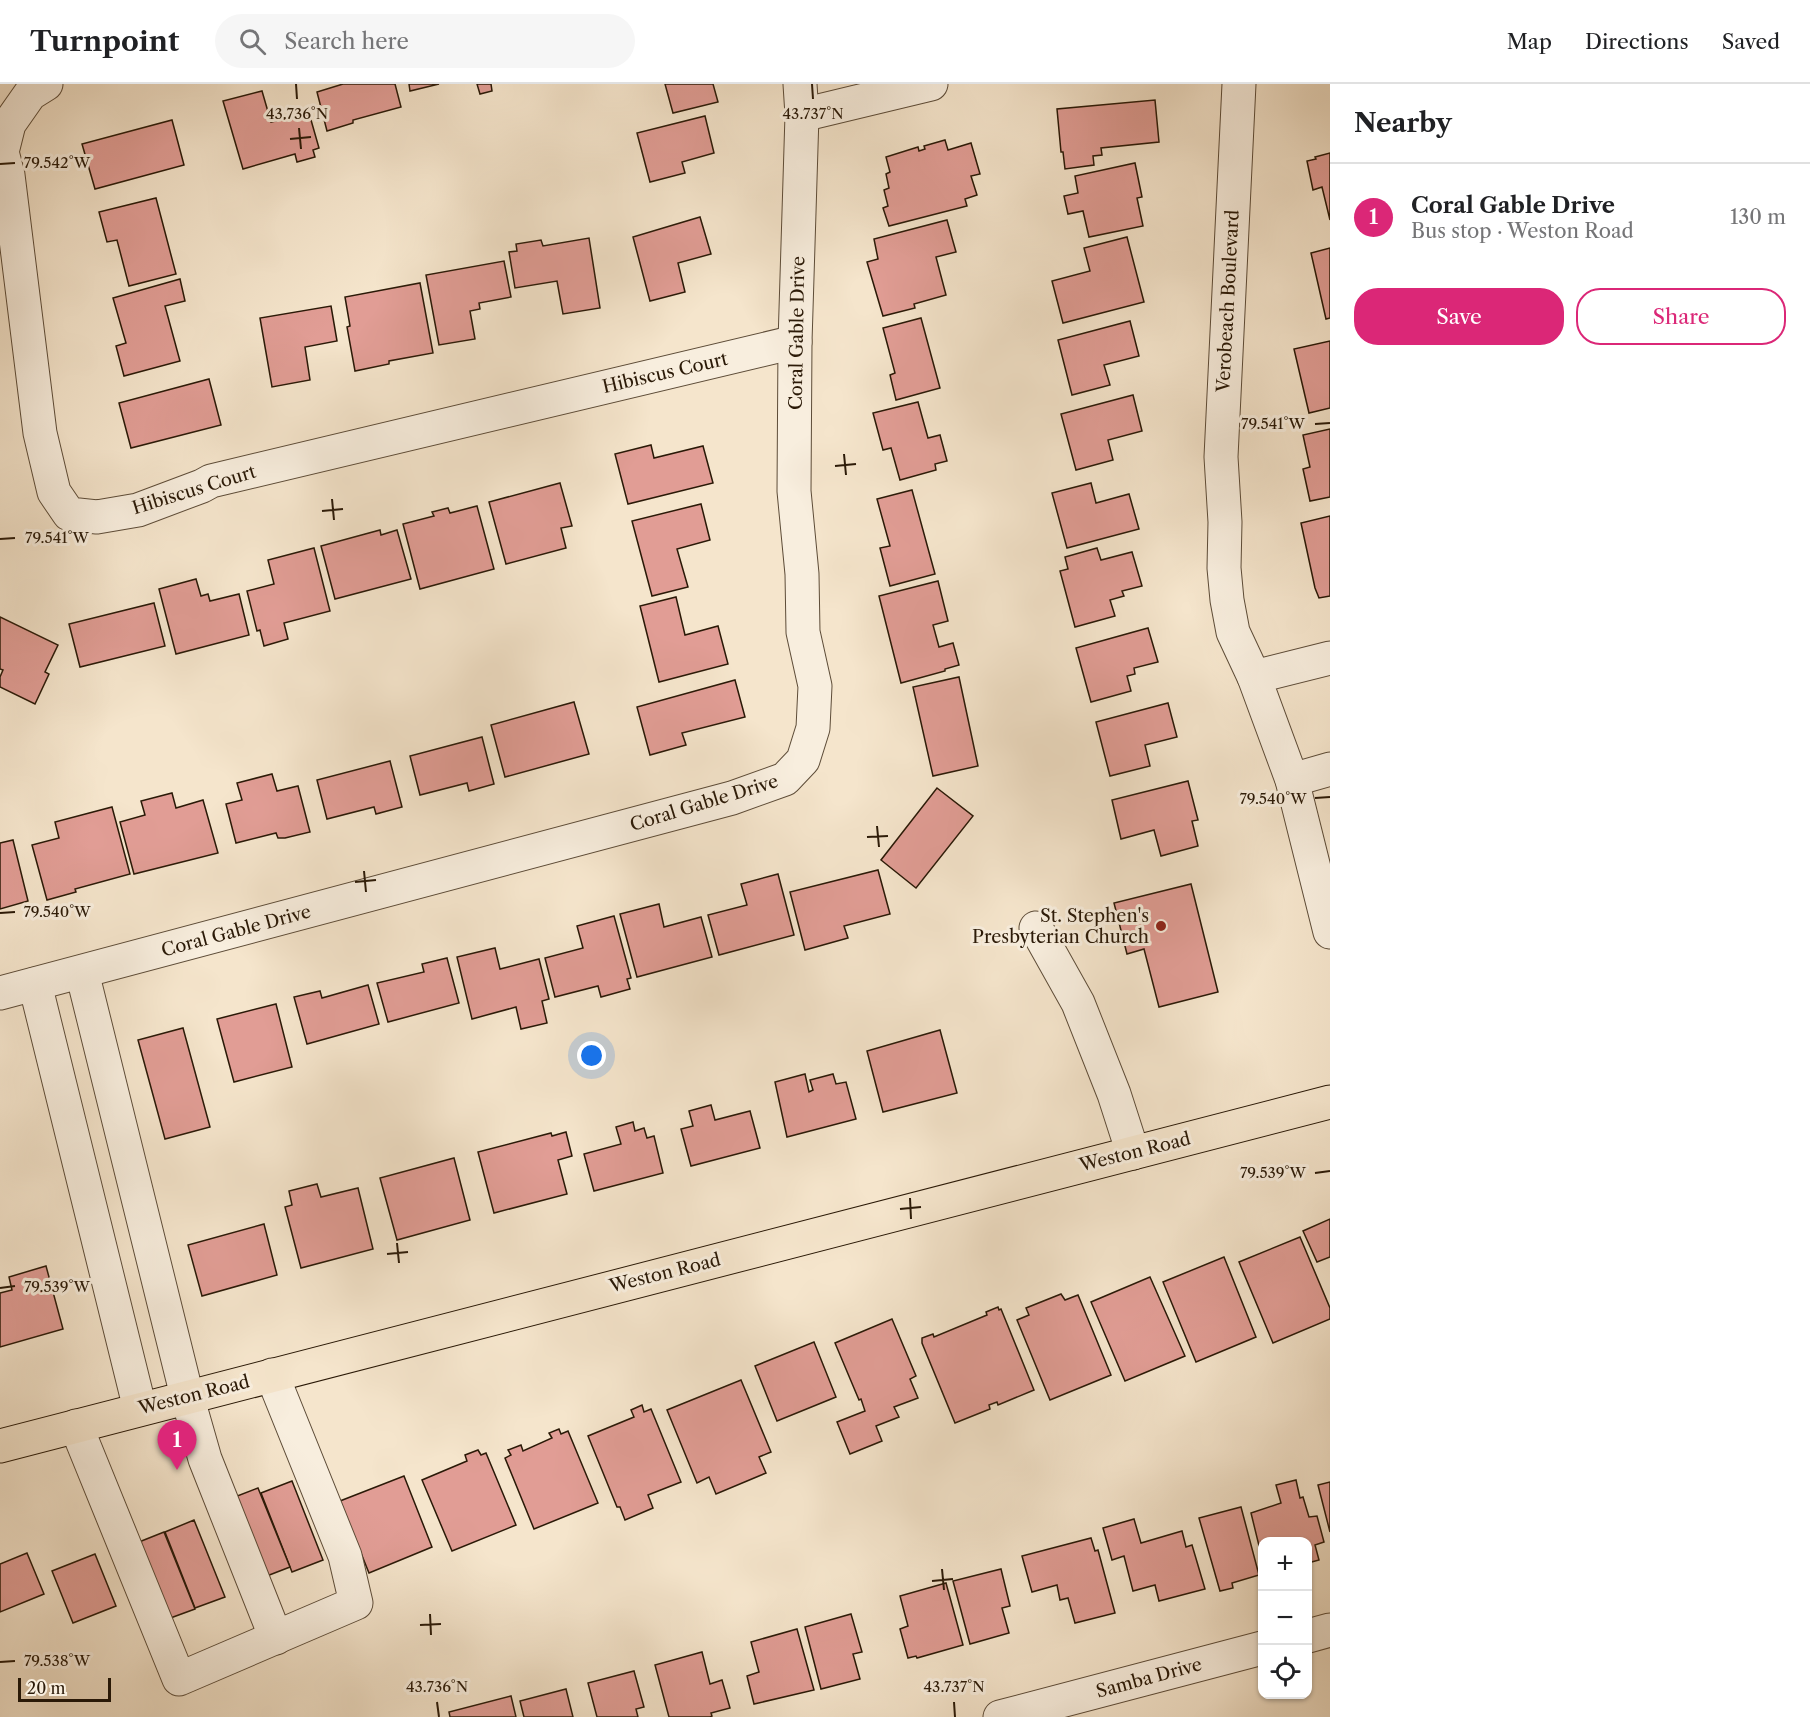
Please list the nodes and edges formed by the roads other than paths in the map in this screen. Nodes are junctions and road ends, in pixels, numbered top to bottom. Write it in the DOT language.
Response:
graph roads {
  1 [pos="46,84"];
  2 [pos="931,84"];
  3 [pos="1239,84"];
  4 [pos="801,99"];
  5 [pos="795,342"];
  6 [pos="1330,658"];
  7 [pos="1254,677"];
  8 [pos="1330,769"];
  9 [pos="1292,780"];
  10 [pos="1036,928"];
  11 [pos="1330,932"];
  12 [pos="82,972"];
  13 [pos="35,984"];
  14 [pos="0,993"];
  15 [pos="1330,1102"];
  16 [pos="1133,1153"];
  17 [pos="272,1375"];
  18 [pos="187,1396"];
  19 [pos="140,1409"];
  20 [pos="76,1426"];
  21 [pos="0,1446"];
  22 [pos="1330,1630"];
  23 [pos="1312,1635"];
  24 [pos="276,1638"];
  25 [pos="1258,1649"];
  26 [pos="1000,1717"];
  1 -- 5 [label="street, Hibiscus Court"];
  2 -- 4 [label="street"];
  3 -- 7 [label="street, Verobeach Boulevard"];
  4 -- 5 [label="street, Coral Gable Drive"];
  5 -- 12 [label="street, Coral Gable Drive"];
  6 -- 7 [label="street"];
  7 -- 9 [label="street, Verobeach Boulevard"];
  8 -- 9 [label="street"];
  9 -- 11 [label="street, Verobeach Boulevard"];
  10 -- 16 [label="street"];
  12 -- 13 [label="street, Coral Gable Drive"];
  12 -- 18 [label="street"];
  13 -- 14 [label="street, Coral Gable Drive"];
  13 -- 19 [label="street"];
  15 -- 16 [label="main road, Weston Road"];
  16 -- 17 [label="main road, Weston Road"];
  17 -- 18 [label="main road, Weston Road"];
  17 -- 24 [label="street"];
  18 -- 19 [label="main road, Weston Road"];
  18 -- 24 [label="street"];
  19 -- 20 [label="main road, Weston Road"];
  20 -- 21 [label="main road, Weston Road"];
  20 -- 24 [label="street"];
  22 -- 23 [label="street"];
  25 -- 26 [label="street, Samba Drive"];
}
